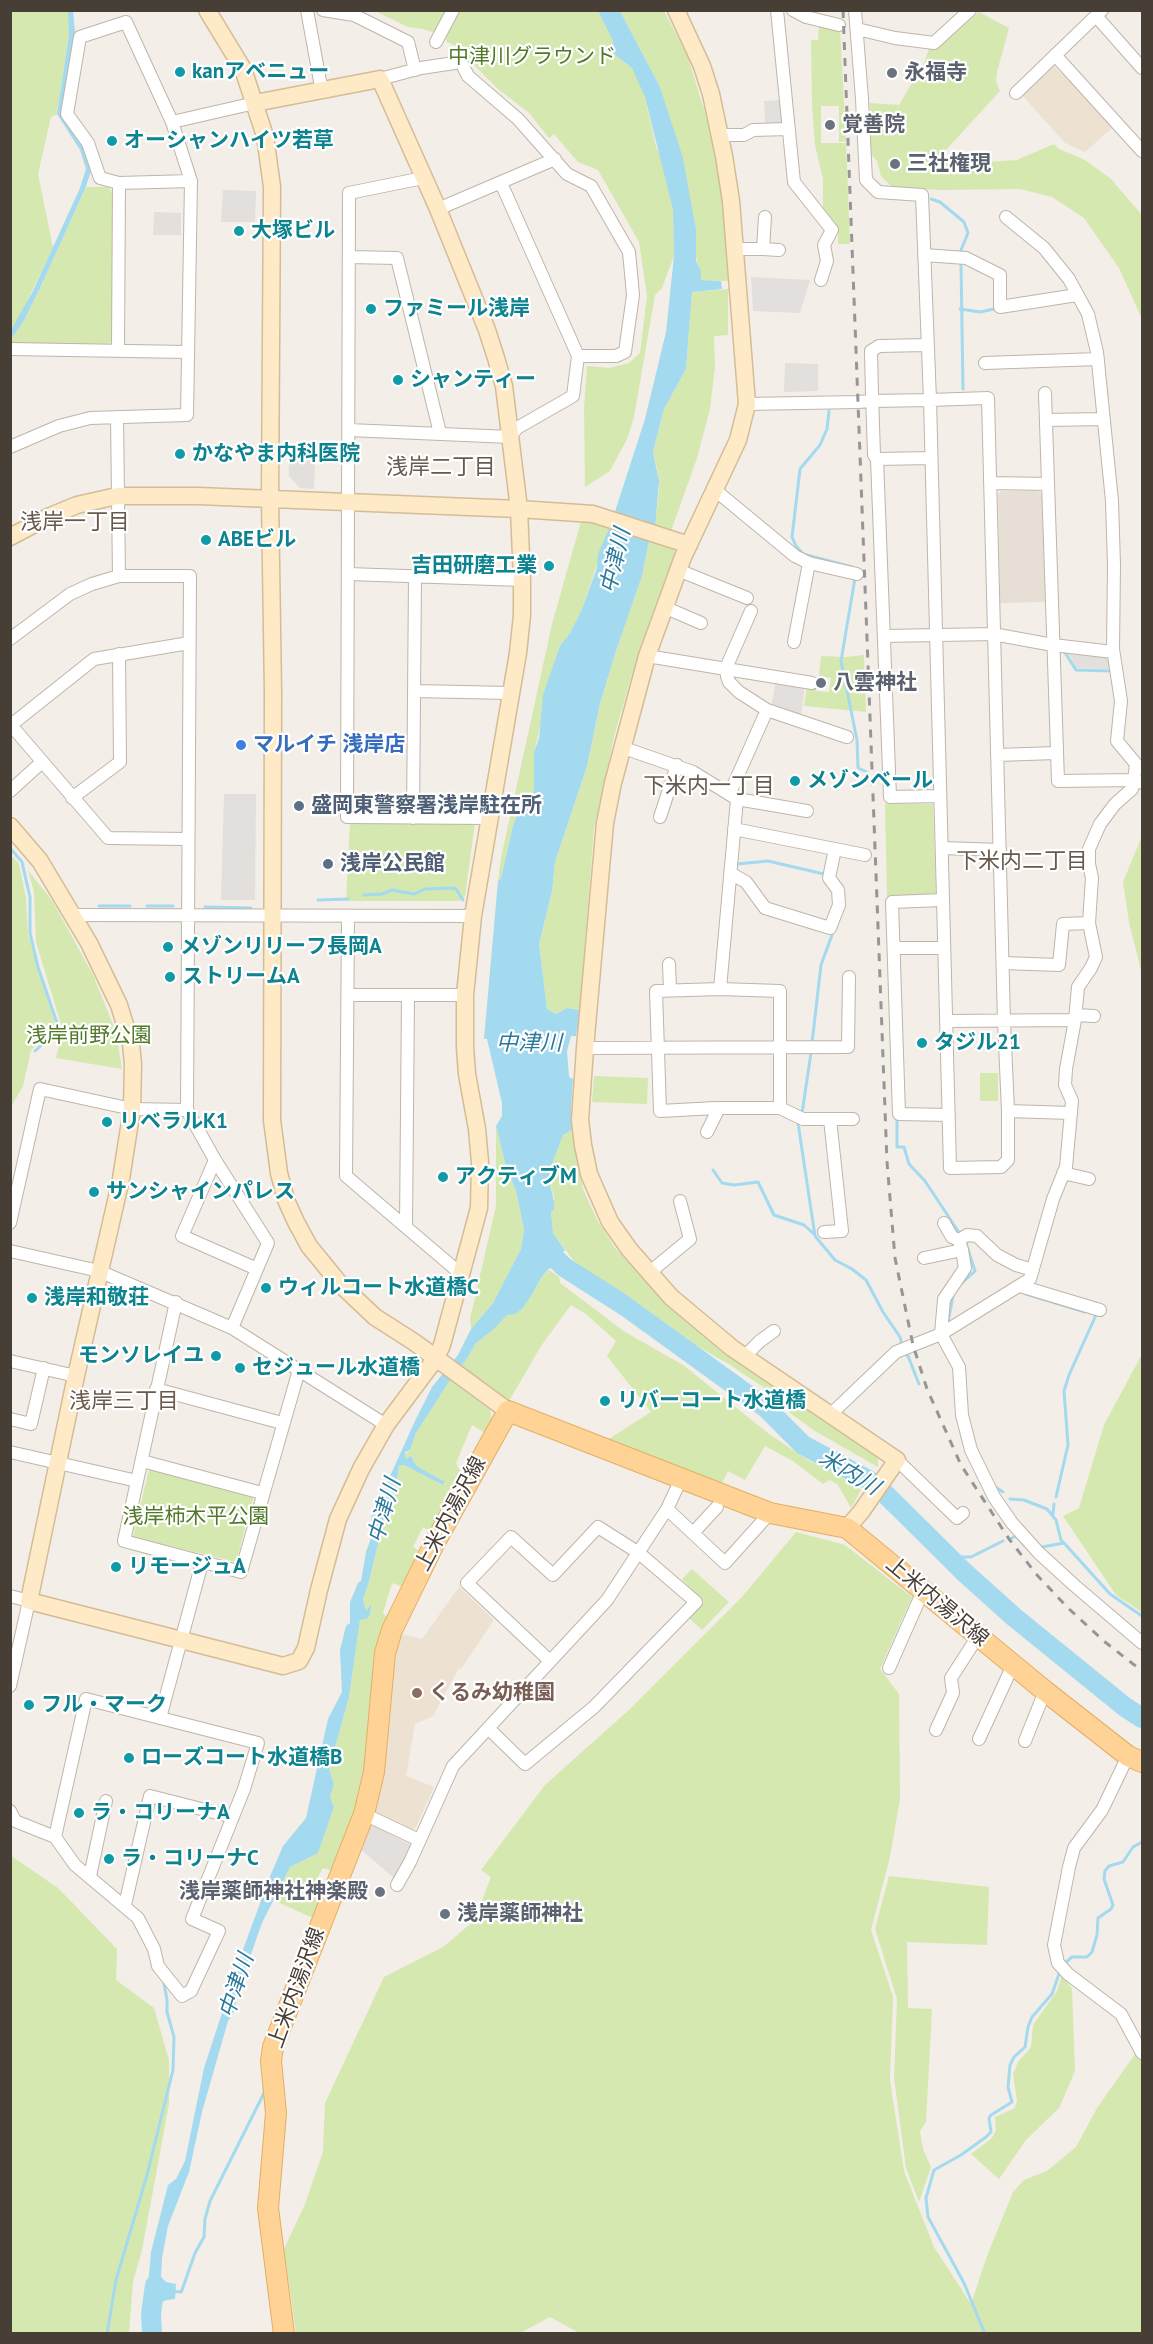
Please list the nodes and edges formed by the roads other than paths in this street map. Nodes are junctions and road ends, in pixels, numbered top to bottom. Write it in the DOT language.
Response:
graph roads {
  1 [pos="207,10"];
  2 [pos="307,10"];
  3 [pos="323,10"];
  4 [pos="453,10"];
  5 [pos="676,10"];
  6 [pos="777,10"];
  7 [pos="792,10"];
  8 [pos="855,10"];
  9 [pos="970,10"];
  10 [pos="1099,13"];
  11 [pos="838,25"];
  12 [pos="857,29"];
  13 [pos="436,42"];
  14 [pos="1055,56"];
  15 [pos="1143,68"];
  16 [pos="415,70"];
  17 [pos="380,80"];
  18 [pos="322,92"];
  19 [pos="1016,93"];
  20 [pos="255,103"];
  21 [pos="172,122"];
  22 [pos="789,129"];
  23 [pos="727,135"];
  24 [pos="1143,151"];
  25 [pos="555,159"];
  26 [pos="423,178"];
  27 [pos="190,181"];
  28 [pos="119,183"];
  29 [pos="501,183"];
  30 [pos="438,208"];
  31 [pos="765,217"];
  32 [pos="1005,217"];
  33 [pos="742,249"];
  34 [pos="763,249"];
  35 [pos="779,250"];
  36 [pos="924,255"];
  37 [pos="349,257"];
  38 [pos="821,280"];
  39 [pos="1077,295"];
  40 [pos="927,345"];
  41 [pos="10,350"];
  42 [pos="118,350"];
  43 [pos="187,352"];
  44 [pos="579,356"];
  45 [pos="1098,359"];
  46 [pos="984,363"];
  47 [pos="1045,393"];
  48 [pos="930,400"];
  49 [pos="872,401"];
  50 [pos="747,404"];
  51 [pos="117,417"];
  52 [pos="1102,419"];
  53 [pos="1046,420"];
  54 [pos="349,430"];
  55 [pos="440,433"];
  56 [pos="510,436"];
  57 [pos="10,447"];
  58 [pos="931,458"];
  59 [pos="878,459"];
  60 [pos="990,483"];
  61 [pos="1048,484"];
  62 [pos="715,490"];
  63 [pos="117,496"];
  64 [pos="270,499"];
  65 [pos="348,502"];
  66 [pos="519,509"];
  67 [pos="10,537"];
  68 [pos="684,543"];
  69 [pos="809,563"];
  70 [pos="678,570"];
  71 [pos="348,574"];
  72 [pos="857,574"];
  73 [pos="118,576"];
  74 [pos="415,577"];
  75 [pos="522,580"];
  76 [pos="747,598"];
  77 [pos="664,607"];
  78 [pos="751,611"];
  79 [pos="701,623"];
  80 [pos="993,634"];
  81 [pos="884,636"];
  82 [pos="935,636"];
  83 [pos="10,639"];
  84 [pos="794,642"];
  85 [pos="189,643"];
  86 [pos="1053,645"];
  87 [pos="1113,652"];
  88 [pos="119,654"];
  89 [pos="647,656"];
  90 [pos="726,668"];
  91 [pos="812,683"];
  92 [pos="415,691"];
  93 [pos="510,693"];
  94 [pos="767,710"];
  95 [pos="11,725"];
  96 [pos="847,736"];
  97 [pos="621,747"];
  98 [pos="1056,753"];
  99 [pos="997,755"];
  100 [pos="42,762"];
  101 [pos="677,765"];
  102 [pos="1138,782"];
  103 [pos="10,791"];
  104 [pos="734,796"];
  105 [pos="940,796"];
  106 [pos="72,798"];
  107 [pos="807,811"];
  108 [pos="660,817"];
  109 [pos="413,818"];
  110 [pos="489,818"];
  111 [pos="10,826"];
  112 [pos="734,829"];
  113 [pos="187,839"];
  114 [pos="942,848"];
  115 [pos="835,849"];
  116 [pos="1000,850"];
  117 [pos="866,855"];
  118 [pos="730,873"];
  119 [pos="943,900"];
  120 [pos="72,915"];
  121 [pos="187,915"];
  122 [pos="271,915"];
  123 [pos="348,916"];
  124 [pos="473,916"];
  125 [pos="1089,923"];
  126 [pos="894,948"];
  127 [pos="944,948"];
  128 [pos="1003,963"];
  129 [pos="669,964"];
  130 [pos="849,977"];
  131 [pos="720,989"];
  132 [pos="670,990"];
  133 [pos="348,995"];
  134 [pos="465,995"];
  135 [pos="408,996"];
  136 [pos="1094,1016"];
  137 [pos="1075,1018"];
  138 [pos="946,1021"];
  139 [pos="1004,1021"];
  140 [pos="658,1047"];
  141 [pos="585,1048"];
  142 [pos="780,1049"];
  143 [pos="132,1108"];
  144 [pos="716,1108"];
  145 [pos="780,1108"];
  146 [pos="188,1110"];
  147 [pos="1008,1112"];
  148 [pos="1071,1113"];
  149 [pos="949,1114"];
  150 [pos="830,1119"];
  151 [pos="853,1119"];
  152 [pos="708,1132"];
  153 [pos="215,1160"];
  154 [pos="1063,1173"];
  155 [pos="1089,1179"];
  156 [pos="680,1201"];
  157 [pos="944,1222"];
  158 [pos="10,1223"];
  159 [pos="406,1227"];
  160 [pos="824,1232"];
  161 [pos="960,1245"];
  162 [pos="10,1251"];
  163 [pos="924,1258"];
  164 [pos="257,1269"];
  165 [pos="1033,1270"];
  166 [pos="99,1271"];
  167 [pos="650,1272"];
  168 [pos="461,1274"];
  169 [pos="1020,1286"];
  170 [pos="176,1302"];
  171 [pos="1100,1310"];
  172 [pos="232,1328"];
  173 [pos="774,1331"];
  174 [pos="941,1334"];
  175 [pos="744,1357"];
  176 [pos="436,1358"];
  177 [pos="10,1361"];
  178 [pos="44,1368"];
  179 [pos="299,1370"];
  180 [pos="76,1376"];
  181 [pos="156,1389"];
  182 [pos="508,1411"];
  183 [pos="830,1415"];
  184 [pos="10,1419"];
  185 [pos="282,1423"];
  186 [pos="386,1425"];
  187 [pos="10,1452"];
  188 [pos="142,1461"];
  189 [pos="59,1463"];
  190 [pos="894,1465"];
  191 [pos="682,1477"];
  192 [pos="137,1481"];
  193 [pos="262,1493"];
  194 [pos="717,1507"];
  195 [pos="667,1509"];
  196 [pos="770,1513"];
  197 [pos="963,1513"];
  198 [pos="847,1527"];
  199 [pos="693,1533"];
  200 [pos="639,1553"];
  201 [pos="202,1563"];
  202 [pos="923,1591"];
  203 [pos="10,1596"];
  204 [pos="29,1600"];
  205 [pos="978,1636"];
  206 [pos="181,1640"];
  207 [pos="1143,1643"];
  208 [pos="549,1661"];
  209 [pos="1013,1665"];
  210 [pos="889,1668"];
  211 [pos="10,1686"];
  212 [pos="1045,1691"];
  213 [pos="160,1718"];
  214 [pos="488,1728"];
  215 [pos="936,1730"];
  216 [pos="979,1739"];
  217 [pos="1025,1741"];
  218 [pos="1135,1759"];
  219 [pos="106,1801"];
  220 [pos="10,1811"];
  221 [pos="364,1814"];
  222 [pos="233,1817"];
  223 [pos="55,1837"];
  224 [pos="418,1840"];
  225 [pos="90,1876"];
  226 [pos="397,1885"];
  227 [pos="125,1905"];
  228 [pos="1143,2053"];
  229 [pos="284,2334"];
  1 -- 20 [label="street"];
  2 -- 18 [label="street"];
  3 -- 16 [label="street"];
  4 -- 13 [label="street"];
  5 -- 50 [label="street"];
  6 -- 22 [label="street"];
  7 -- 11 [label="street"];
  8 -- 12 [label="street"];
  9 -- 12 [label="street"];
  10 -- 14 [label="street"];
  10 -- 15 [label="street"];
  12 -- 36 [label="street"];
  14 -- 19 [label="street"];
  14 -- 24 [label="street"];
  16 -- 17 [label="street"];
  16 -- 25 [label="street"];
  17 -- 18 [label="street"];
  17 -- 26 [label="street"];
  18 -- 20 [label="street"];
  20 -- 21 [label="street"];
  20 -- 64 [label="street"];
  21 -- 27 [label="street"];
  21 -- 28 [label="street"];
  22 -- 23 [label="street"];
  22 -- 38 [label="street"];
  25 -- 29 [label="street"];
  25 -- 44 [label="street"];
  26 -- 30 [label="street"];
  26 -- 37 [label="street"];
  27 -- 28 [label="street"];
  27 -- 43 [label="street"];
  28 -- 42 [label="street"];
  29 -- 30 [label="street"];
  29 -- 44 [label="street"];
  30 -- 56 [label="street"];
  31 -- 34 [label="street"];
  32 -- 39 [label="street"];
  33 -- 34 [label="street"];
  34 -- 35 [label="street"];
  36 -- 39 [label="street"];
  36 -- 40 [label="street"];
  37 -- 54 [label="street"];
  37 -- 55 [label="street"];
  39 -- 45 [label="street"];
  40 -- 48 [label="street"];
  40 -- 49 [label="street"];
  41 -- 42 [label="street"];
  42 -- 43 [label="street"];
  43 -- 51 [label="street"];
  44 -- 56 [label="street"];
  45 -- 46 [label="street"];
  45 -- 52 [label="street"];
  47 -- 53 [label="street"];
  48 -- 49 [label="street"];
  48 -- 58 [label="street"];
  48 -- 60 [label="street"];
  49 -- 50 [label="street"];
  49 -- 59 [label="street"];
  50 -- 62 [label="street"];
  51 -- 57 [label="street"];
  51 -- 63 [label="street"];
  52 -- 53 [label="street"];
  52 -- 87 [label="street"];
  53 -- 61 [label="street"];
  54 -- 55 [label="street"];
  54 -- 65 [label="street"];
  55 -- 56 [label="street"];
  56 -- 66 [label="street"];
  58 -- 59 [label="street"];
  58 -- 82 [label="street"];
  59 -- 81 [label="street"];
  60 -- 61 [label="street"];
  60 -- 80 [label="street"];
  61 -- 86 [label="street"];
  62 -- 68 [label="street"];
  62 -- 69 [label="street"];
  63 -- 64 [label="street"];
  63 -- 67 [label="street"];
  63 -- 73 [label="street"];
  64 -- 65 [label="street"];
  64 -- 122 [label="street"];
  65 -- 66 [label="street"];
  65 -- 71 [label="street"];
  66 -- 68 [label="street"];
  66 -- 75 [label="street"];
  68 -- 70 [label="street"];
  69 -- 72 [label="street"];
  69 -- 84 [label="street"];
  70 -- 76 [label="street"];
  70 -- 77 [label="street"];
  71 -- 74 [label="street"];
  71 -- 109 [label="street"];
  73 -- 83 [label="street"];
  73 -- 85 [label="street"];
  74 -- 75 [label="street"];
  74 -- 92 [label="street"];
  75 -- 93 [label="street"];
  77 -- 79 [label="street"];
  77 -- 89 [label="street"];
  78 -- 90 [label="street"];
  80 -- 82 [label="street"];
  80 -- 86 [label="street"];
  80 -- 99 [label="street"];
  81 -- 82 [label="street"];
  81 -- 105 [label="street"];
  82 -- 105 [label="street"];
  85 -- 88 [label="street"];
  85 -- 113 [label="street"];
  86 -- 87 [label="street"];
  86 -- 98 [label="street"];
  87 -- 102 [label="street"];
  88 -- 95 [label="street"];
  88 -- 106 [label="street"];
  89 -- 90 [label="street"];
  89 -- 97 [label="street"];
  90 -- 91 [label="street"];
  90 -- 94 [label="street"];
  92 -- 93 [label="street"];
  92 -- 109 [label="street"];
  93 -- 110 [label="street"];
  94 -- 96 [label="street"];
  94 -- 104 [label="street"];
  95 -- 100 [label="street"];
  97 -- 101 [label="street"];
  97 -- 141 [label="street"];
  98 -- 99 [label="street"];
  98 -- 102 [label="street"];
  99 -- 116 [label="street"];
  100 -- 103 [label="street"];
  100 -- 106 [label="street"];
  101 -- 104 [label="street"];
  101 -- 108 [label="street"];
  102 -- 125 [label="street"];
  104 -- 107 [label="street"];
  104 -- 112 [label="street"];
  105 -- 114 [label="street"];
  106 -- 113 [label="street"];
  109 -- 110 [label="street"];
  110 -- 124 [label="street"];
  111 -- 120 [label="street"];
  112 -- 115 [label="street"];
  112 -- 118 [label="street"];
  113 -- 121 [label="street"];
  114 -- 116 [label="street"];
  114 -- 119 [label="street"];
  115 -- 117 [label="street"];
  115 -- 118 [label="street"];
  116 -- 128 [label="street"];
  118 -- 131 [label="street"];
  119 -- 126 [label="street"];
  119 -- 127 [label="street"];
  120 -- 121 [label="street"];
  120 -- 143 [label="street"];
  121 -- 122 [label="street"];
  121 -- 146 [label="street"];
  122 -- 123 [label="street"];
  122 -- 176 [label="street"];
  123 -- 124 [label="street"];
  123 -- 133 [label="street"];
  124 -- 134 [label="street"];
  125 -- 128 [label="street"];
  125 -- 137 [label="street"];
  126 -- 127 [label="street"];
  126 -- 149 [label="street"];
  127 -- 138 [label="street"];
  128 -- 139 [label="street"];
  129 -- 132 [label="street"];
  130 -- 142 [label="street"];
  131 -- 132 [label="street"];
  131 -- 142 [label="street"];
  132 -- 140 [label="street"];
  133 -- 135 [label="street"];
  133 -- 159 [label="street"];
  134 -- 135 [label="street"];
  134 -- 168 [label="street"];
  135 -- 159 [label="street"];
  136 -- 137 [label="street"];
  137 -- 139 [label="street"];
  137 -- 148 [label="street"];
  138 -- 139 [label="street"];
  138 -- 149 [label="street"];
  139 -- 147 [label="street"];
  140 -- 141 [label="street"];
  140 -- 142 [label="street"];
  140 -- 144 [label="street"];
  141 -- 167 [label="street"];
  142 -- 145 [label="street"];
  143 -- 146 [label="street"];
  143 -- 158 [label="street"];
  143 -- 166 [label="street"];
  144 -- 145 [label="street"];
  144 -- 152 [label="street"];
  145 -- 150 [label="street"];
  146 -- 153 [label="street"];
  147 -- 148 [label="street"];
  147 -- 149 [label="street"];
  148 -- 154 [label="street"];
  150 -- 151 [label="street"];
  150 -- 160 [label="street"];
  153 -- 164 [label="street"];
  153 -- 164 [label="street"];
  154 -- 155 [label="street"];
  154 -- 165 [label="street"];
  156 -- 167 [label="street"];
  157 -- 161 [label="street"];
  159 -- 168 [label="street"];
  161 -- 163 [label="street"];
  161 -- 165 [label="street"];
  161 -- 174 [label="street"];
  162 -- 166 [label="street"];
  164 -- 172 [label="street"];
  165 -- 169 [label="street"];
  166 -- 170 [label="street"];
  166 -- 180 [label="street"];
  167 -- 175 [label="street"];
  168 -- 176 [label="street"];
  169 -- 171 [label="street"];
  169 -- 174 [label="street"];
  170 -- 172 [label="street"];
  170 -- 181 [label="street"];
  172 -- 179 [label="street"];
  173 -- 175 [label="street"];
  174 -- 183 [label="street"];
  174 -- 207 [label="street"];
  175 -- 183 [label="street"];
  176 -- 182 [label="street"];
  176 -- 186 [label="street"];
  177 -- 178 [label="street"];
  178 -- 180 [label="street"];
  178 -- 184 [label="street"];
  179 -- 185 [label="street"];
  179 -- 186 [label="street"];
  180 -- 189 [label="street"];
  181 -- 185 [label="street"];
  181 -- 188 [label="street"];
  182 -- 191 [label="main road, 上米内湯沢線"];
  182 -- 221 [label="main road, 上米内湯沢線"];
  183 -- 190 [label="street"];
  185 -- 193 [label="street"];
  186 -- 206 [label="street"];
  187 -- 189 [label="street"];
  188 -- 192 [label="street"];
  188 -- 193 [label="street"];
  189 -- 192 [label="street"];
  189 -- 204 [label="street"];
  190 -- 197 [label="street"];
  190 -- 198 [label="street"];
  191 -- 195 [label="street"];
  191 -- 196 [label="main road, 上米内湯沢線"];
  192 -- 201 [label="street"];
  193 -- 201 [label="street"];
  194 -- 199 [label="street"];
  195 -- 199 [label="street"];
  195 -- 200 [label="street"];
  196 -- 198 [label="main road, 上米内湯沢線"];
  196 -- 199 [label="street"];
  198 -- 202 [label="main road, 上米内湯沢線"];
  200 -- 208 [label="street"];
  200 -- 208 [label="street"];
  200 -- 214 [label="street"];
  201 -- 206 [label="street"];
  202 -- 205 [label="main road, 上米内湯沢線"];
  202 -- 210 [label="street"];
  203 -- 204 [label="street"];
  204 -- 206 [label="street"];
  204 -- 211 [label="street"];
  205 -- 209 [label="main road, 上米内湯沢線"];
  205 -- 215 [label="street"];
  206 -- 213 [label="street"];
  208 -- 214 [label="street"];
  209 -- 212 [label="main road, 上米内湯沢線"];
  209 -- 216 [label="street"];
  212 -- 217 [label="street"];
  212 -- 218 [label="main road, 上米内湯沢線"];
  213 -- 222 [label="street"];
  213 -- 223 [label="street"];
  214 -- 224 [label="street"];
  218 -- 228 [label="street"];
  219 -- 225 [label="street"];
  220 -- 223 [label="street"];
  221 -- 224 [label="street"];
  221 -- 229 [label="main road, 上米内湯沢線"];
  222 -- 227 [label="street"];
  222 -- 227 [label="street"];
  223 -- 225 [label="street"];
  224 -- 226 [label="street"];
  225 -- 227 [label="street"];
}
